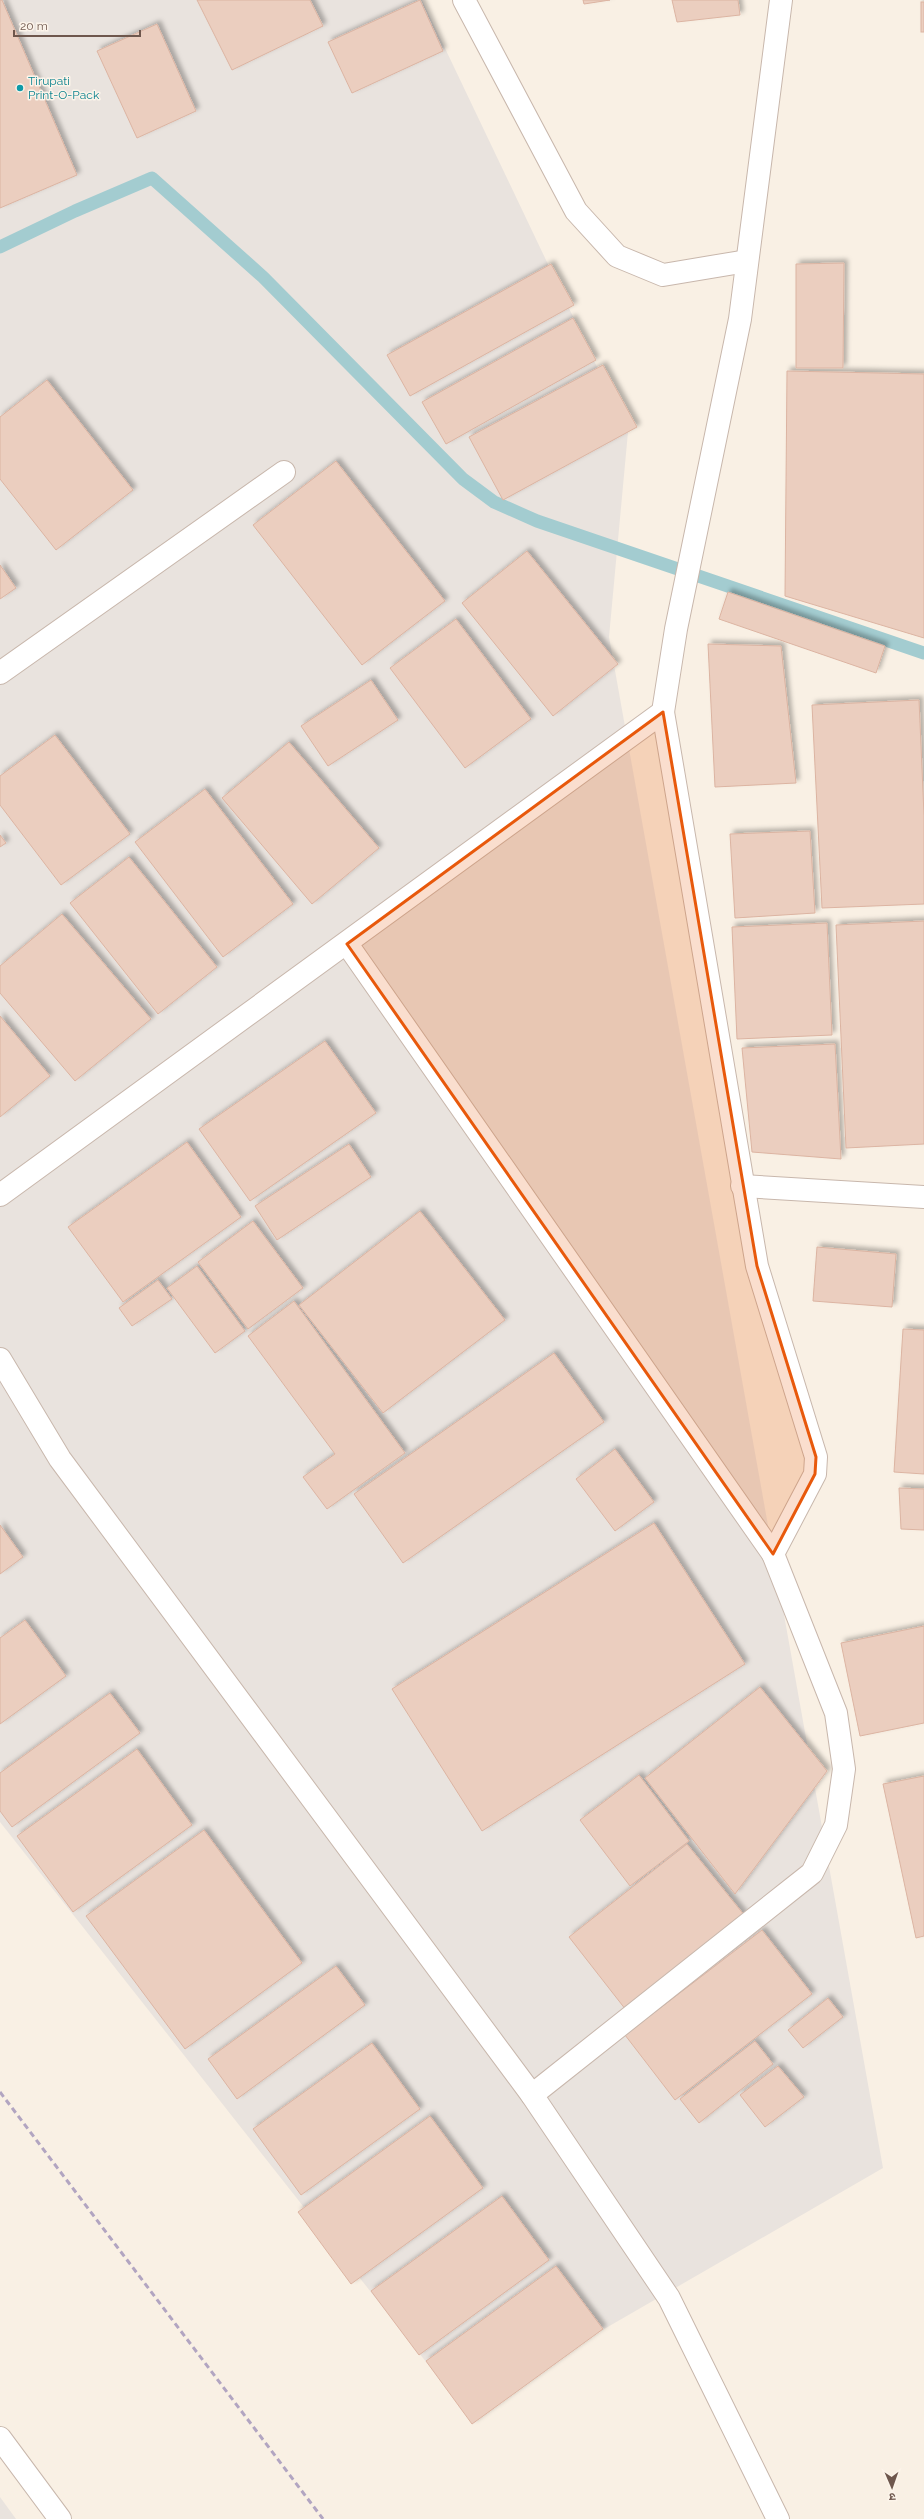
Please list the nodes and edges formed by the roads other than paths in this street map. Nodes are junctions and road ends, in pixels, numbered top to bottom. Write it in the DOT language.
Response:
graph roads {
  1 [pos="464,0"];
  2 [pos="781,0"];
  3 [pos="747,261"];
  4 [pos="284,472"];
  5 [pos="0,673"];
  6 [pos="663,712"];
  7 [pos="347,944"];
  8 [pos="742,1186"];
  9 [pos="0,1195"];
  10 [pos="924,1197"];
  11 [pos="0,1359"];
  12 [pos="773,1554"];
  13 [pos="532,2095"];
  14 [pos="0,2438"];
  15 [pos="60,2519"];
  16 [pos="778,2519"];
  1 -- 3 [label="street"];
  2 -- 3 [label="street"];
  3 -- 6 [label="street"];
  4 -- 5 [label="street"];
  6 -- 7 [label="street"];
  6 -- 8 [label="street"];
  7 -- 9 [label="street"];
  7 -- 12 [label="street"];
  8 -- 10 [label="street"];
  8 -- 12 [label="street"];
  11 -- 13 [label="street"];
  12 -- 13 [label="street"];
  13 -- 16 [label="street"];
  14 -- 15 [label="street"];
}
